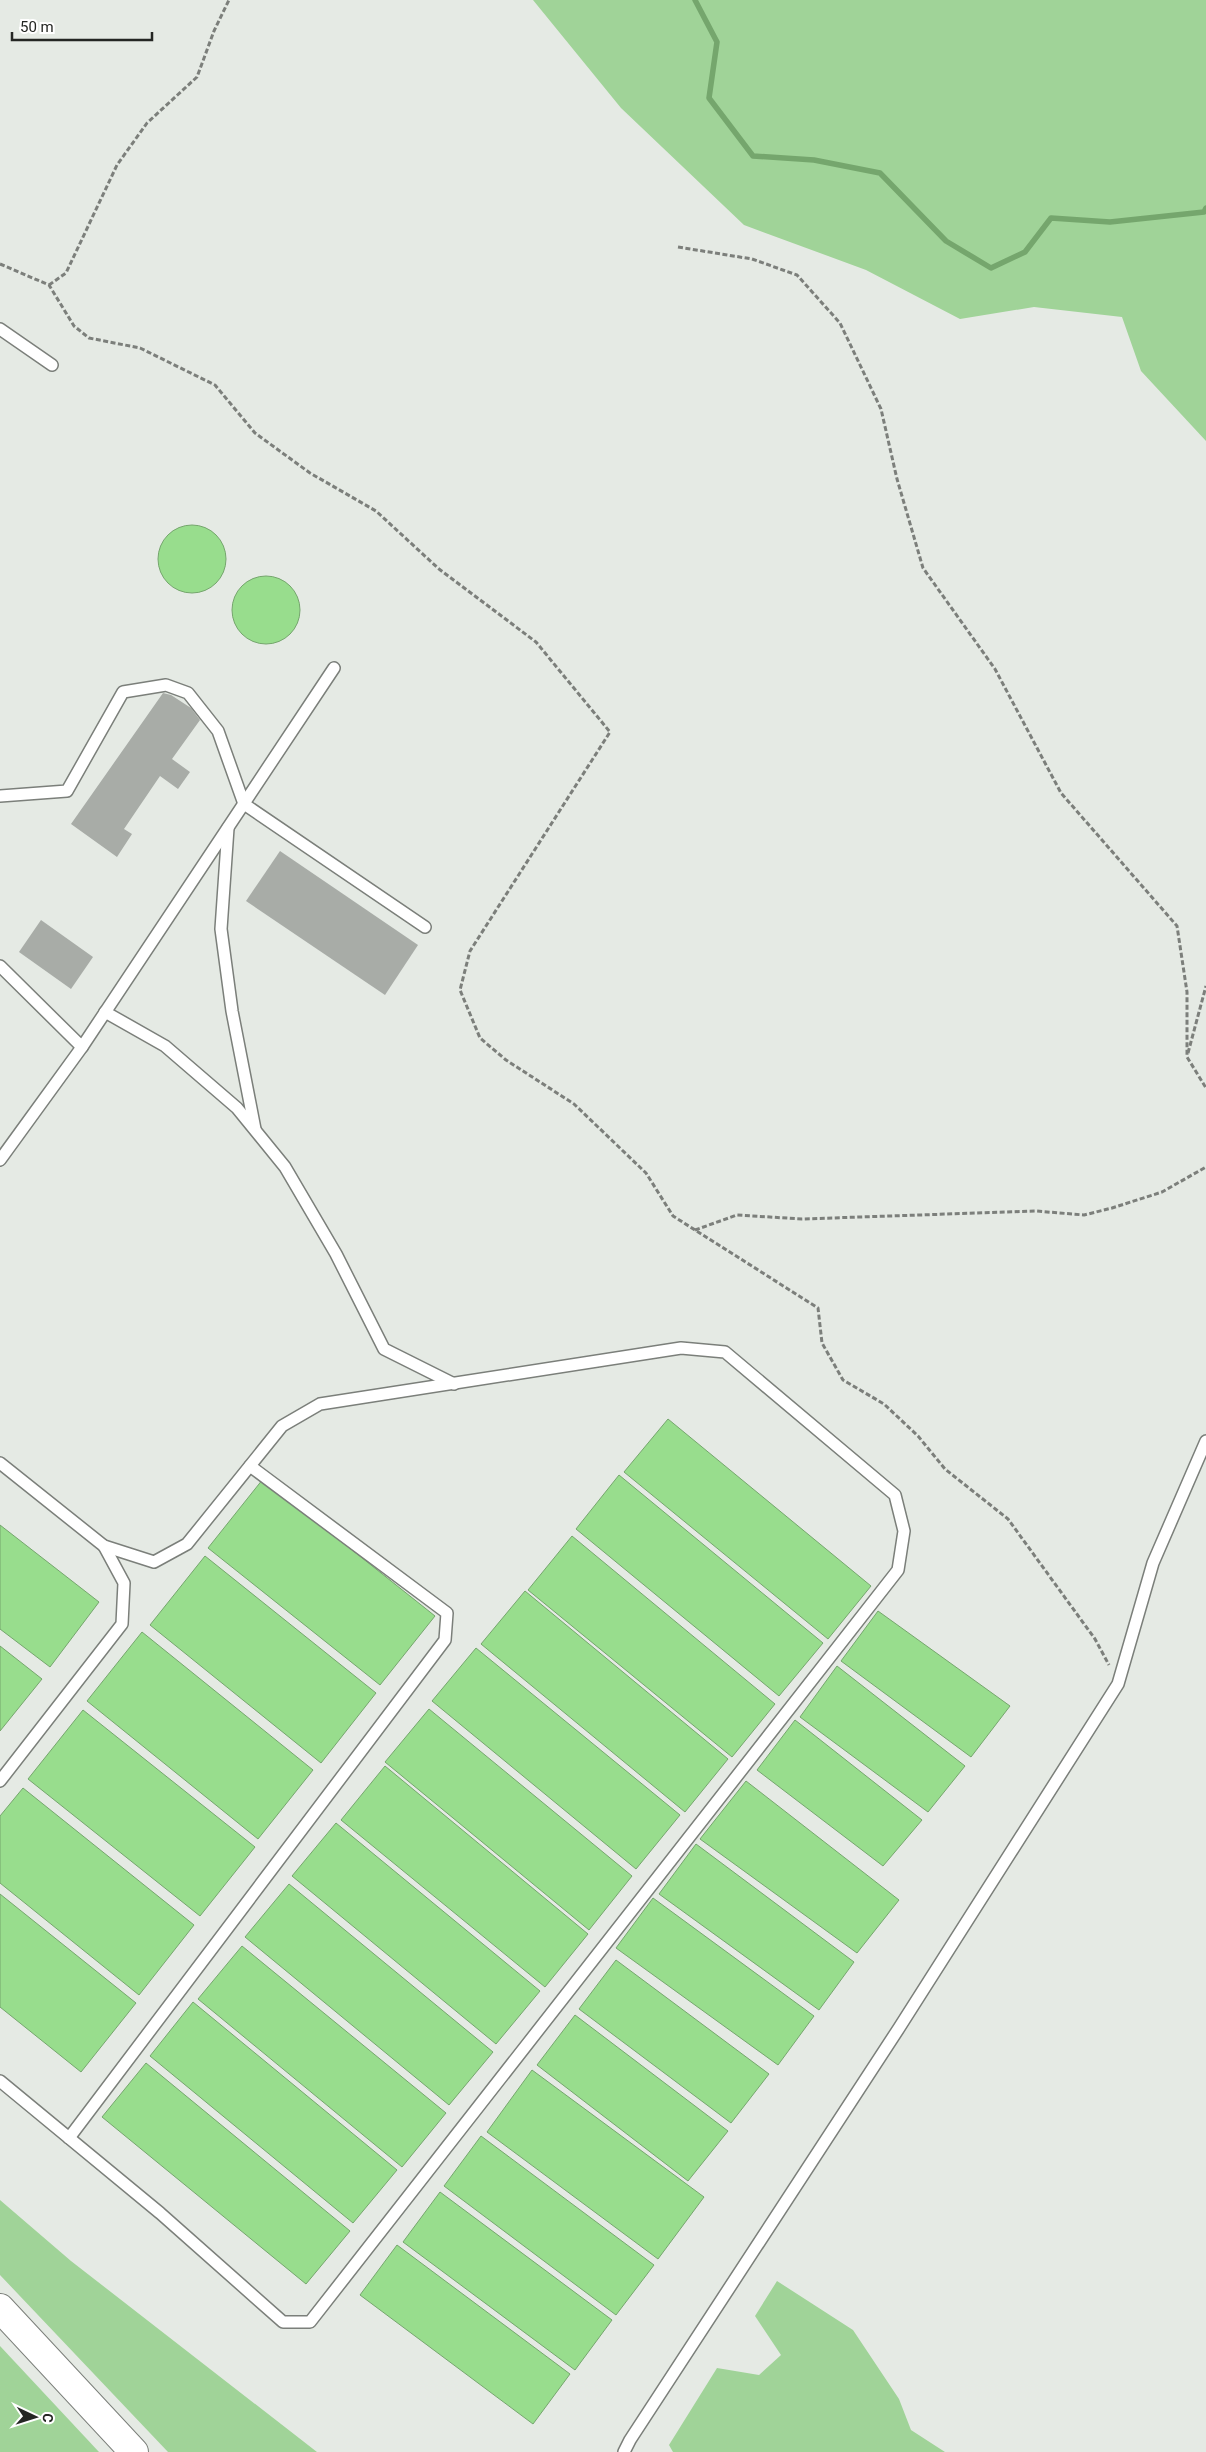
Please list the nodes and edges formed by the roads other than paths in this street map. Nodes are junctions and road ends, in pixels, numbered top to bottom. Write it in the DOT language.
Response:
graph roads {
  1 [pos="0,329"];
  2 [pos="52,365"];
  3 [pos="334,668"];
  4 [pos="0,796"];
  5 [pos="244,804"];
  6 [pos="228,827"];
  7 [pos="424,927"];
  8 [pos="0,966"];
  9 [pos="105,1012"];
  10 [pos="82,1047"];
  11 [pos="256,1131"];
  12 [pos="0,1160"];
  13 [pos="454,1384"];
  14 [pos="1206,1441"];
  15 [pos="0,1463"];
  16 [pos="250,1466"];
  17 [pos="104,1546"];
  18 [pos="0,1781"];
  19 [pos="0,2082"];
  20 [pos="69,2138"];
  21 [pos="0,2308"];
  22 [pos="134,2452"];
  23 [pos="624,2452"];
  1 -- 2 [label="lane"];
  3 -- 5 [label="lane"];
  4 -- 5 [label="lane"];
  5 -- 6 [label="lane"];
  5 -- 7 [label="lane"];
  6 -- 9 [label="lane"];
  6 -- 11 [label="lane"];
  8 -- 10 [label="lane"];
  9 -- 10 [label="lane"];
  9 -- 11 [label="lane"];
  10 -- 12 [label="lane"];
  11 -- 13 [label="lane"];
  13 -- 16 [label="lane"];
  13 -- 20 [label="lane"];
  14 -- 23 [label="lane"];
  15 -- 17 [label="lane"];
  16 -- 17 [label="lane"];
  16 -- 20 [label="lane"];
  17 -- 18 [label="lane"];
  19 -- 20 [label="lane"];
  21 -- 22 [label="main road"];
}
